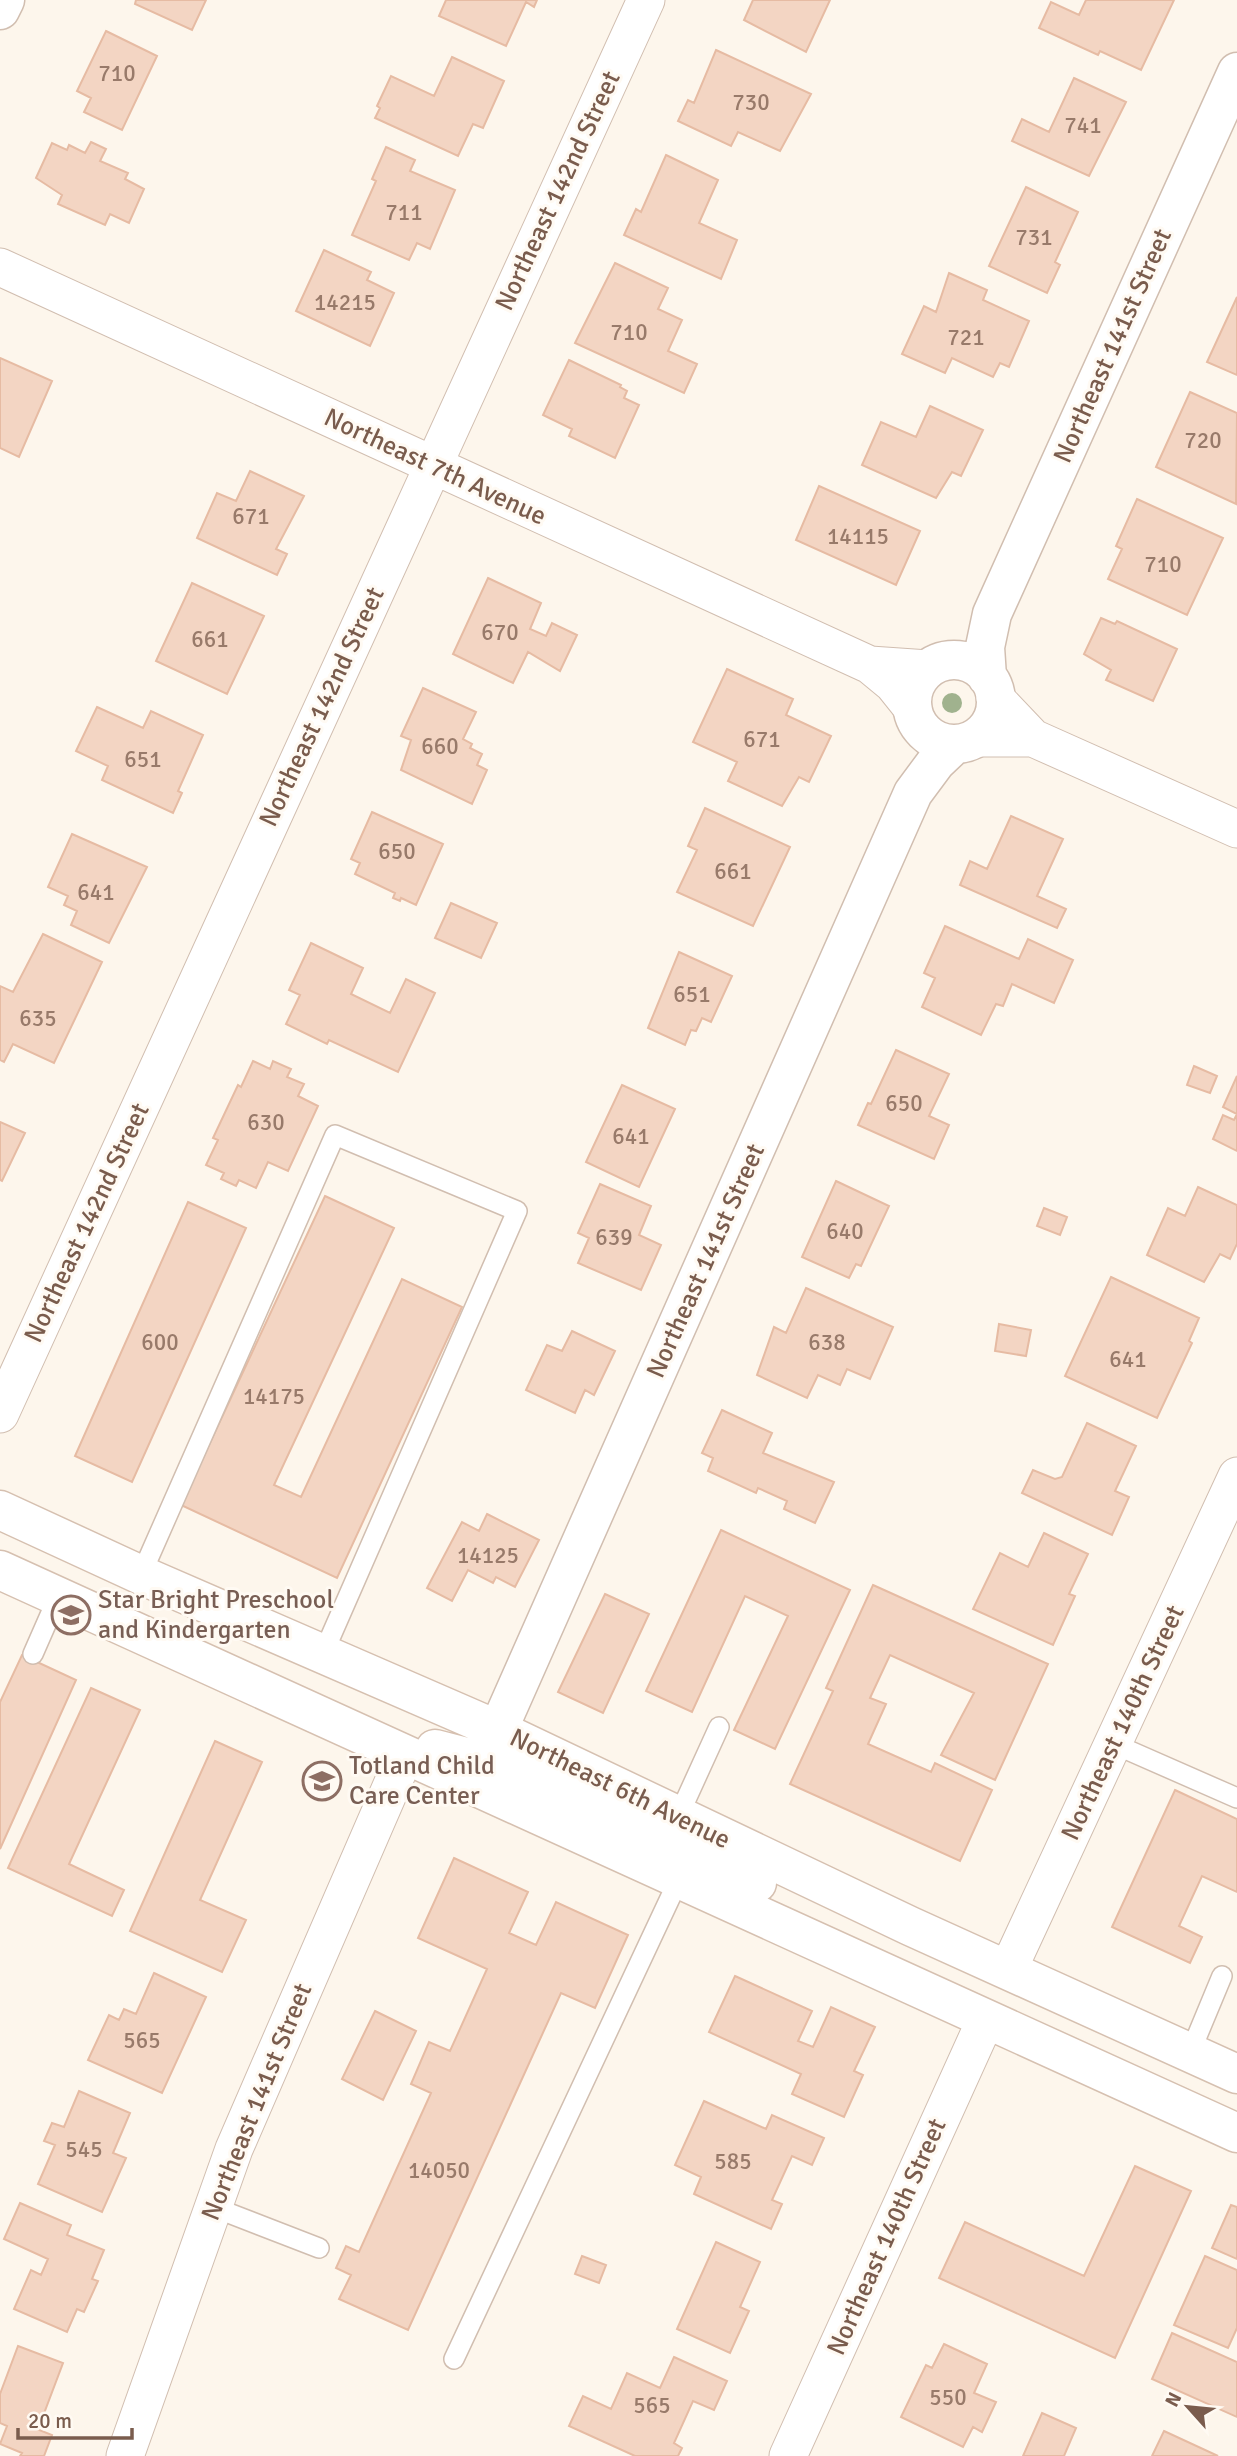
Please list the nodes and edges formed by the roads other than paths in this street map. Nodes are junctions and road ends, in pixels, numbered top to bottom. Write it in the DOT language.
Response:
graph roads {
  1 [pos="5,0"];
  2 [pos="646,0"];
  3 [pos="0,10"];
  4 [pos="1237,72"];
  5 [pos="0,267"];
  6 [pos="432,466"];
  7 [pos="870,665"];
  8 [pos="966,676"];
  9 [pos="916,718"];
  10 [pos="1033,738"];
  11 [pos="966,741"];
  12 [pos="913,793"];
  13 [pos="1237,829"];
  14 [pos="0,1414"];
  15 [pos="1237,1476"];
  16 [pos="0,1510"];
  17 [pos="0,1570"];
  18 [pos="141,1575"];
  19 [pos="58,1597"];
  20 [pos="33,1654"];
  21 [pos="323,1654"];
  22 [pos="719,1727"];
  23 [pos="498,1730"];
  24 [pos="1114,1744"];
  25 [pos="405,1755"];
  26 [pos="1237,1798"];
  27 [pos="678,1817"];
  28 [pos="678,1879"];
  29 [pos="963,1950"];
  30 [pos="1008,1970"];
  31 [pos="1222,1976"];
  32 [pos="986,2019"];
  33 [pos="1190,2053"];
  34 [pos="1237,2074"];
  35 [pos="1237,2133"];
  36 [pos="214,2207"];
  37 [pos="319,2248"];
  38 [pos="454,2359"];
  39 [pos="125,2456"];
  40 [pos="788,2456"];
  1 -- 3 [label="main road"];
  2 -- 6 [label="street, Northeast 142nd Street"];
  4 -- 8 [label="main road, Northeast 141st Street"];
  5 -- 6 [label="street, Northeast 7th Avenue"];
  6 -- 7 [label="street, Northeast 7th Avenue"];
  6 -- 14 [label="street, Northeast 142nd Street"];
  7 -- 8 [label="street, Northeast 7th Avenue"];
  7 -- 9 [label="street, Northeast 7th Avenue"];
  8 -- 9 [label="main road"];
  8 -- 10 [label="street"];
  8 -- 11 [label="main road"];
  9 -- 11 [label="main road"];
  9 -- 12 [label="main road, Northeast 141st Street"];
  10 -- 11 [label="street"];
  10 -- 13 [label="street"];
  11 -- 12 [label="main road, Northeast 141st Street"];
  12 -- 23 [label="main road, Northeast 141st Street"];
  15 -- 24 [label="street, Northeast 140th Street"];
  16 -- 18 [label="main road, Northeast 6th Avenue"];
  17 -- 19 [label="main road, Northeast 6th Avenue"];
  18 -- 21 [label="main road, Northeast 6th Avenue"];
  18 -- 21 [label="lane"];
  19 -- 20 [label="lane"];
  19 -- 25 [label="main road, Northeast 6th Avenue"];
  21 -- 23 [label="main road, Northeast 6th Avenue"];
  22 -- 27 [label="lane"];
  23 -- 27 [label="main road, Northeast 6th Avenue"];
  24 -- 26 [label="lane"];
  24 -- 30 [label="street, Northeast 140th Street"];
  25 -- 28 [label="main road, Northeast 6th Avenue"];
  25 -- 29 [label="main road"];
  25 -- 36 [label="street, Northeast 141st Street"];
  27 -- 29 [label="main road, Northeast 6th Avenue"];
  28 -- 32 [label="main road, Northeast 6th Avenue"];
  28 -- 38 [label="lane"];
  29 -- 30 [label="main road, Northeast 6th Avenue"];
  30 -- 33 [label="main road, Northeast 6th Avenue"];
  31 -- 33 [label="lane"];
  32 -- 35 [label="main road, Northeast 6th Avenue"];
  32 -- 40 [label="street, Northeast 140th Street"];
  33 -- 34 [label="main road, Northeast 6th Avenue"];
  36 -- 37 [label="lane"];
  36 -- 39 [label="street, Northeast 141st Street"];
}
